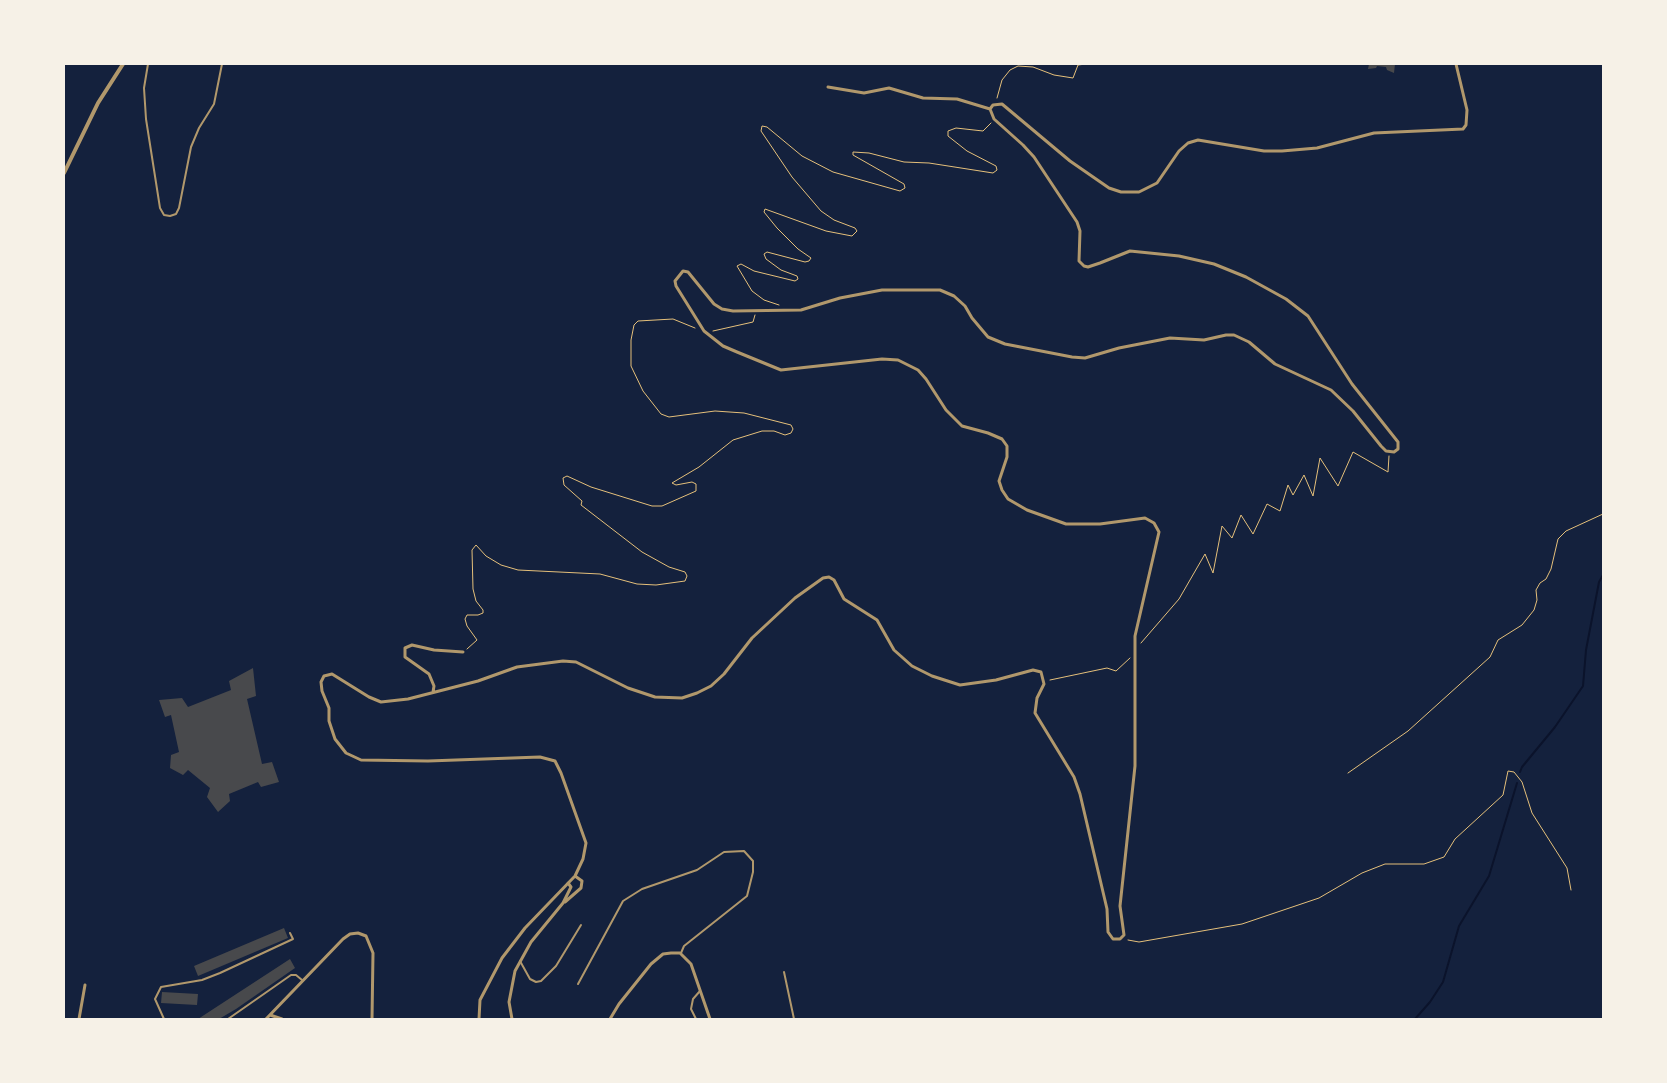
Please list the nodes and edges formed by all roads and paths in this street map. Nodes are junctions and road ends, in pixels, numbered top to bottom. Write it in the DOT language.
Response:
graph roads {
  1 [pos="123,64"];
  2 [pos="148,64"];
  3 [pos="222,64"];
  4 [pos="1019,64"];
  5 [pos="1086,64"];
  6 [pos="1456,64"];
  7 [pos="1018,66"];
  8 [pos="828,87"];
  9 [pos="997,104"];
  10 [pos="990,109"];
  11 [pos="994,119"];
  12 [pos="64,173"];
  13 [pos="756,311"];
  14 [pos="782,311"];
  15 [pos="704,331"];
  16 [pos="1390,452"];
  17 [pos="1603,514"];
  18 [pos="1135,650"];
  19 [pos="463,652"];
  20 [pos="1050,680"];
  21 [pos="433,692"];
  22 [pos="1348,773"];
  23 [pos="575,876"];
  24 [pos="568,883"];
  25 [pos="1571,890"];
  26 [pos="563,904"];
  27 [pos="581,925"];
  28 [pos="290,933"];
  29 [pos="1123,937"];
  30 [pos="680,953"];
  31 [pos="520,961"];
  32 [pos="784,972"];
  33 [pos="302,980"];
  34 [pos="578,984"];
  35 [pos="85,985"];
  36 [pos="700,991"];
  37 [pos="270,1015"];
  38 [pos="79,1019"];
  39 [pos="164,1019"];
  40 [pos="228,1019"];
  41 [pos="266,1019"];
  42 [pos="282,1019"];
  43 [pos="372,1019"];
  44 [pos="479,1019"];
  45 [pos="512,1019"];
  46 [pos="610,1019"];
  47 [pos="696,1019"];
  48 [pos="710,1019"];
  49 [pos="794,1019"];
  1 -- 12 [label="street"];
  2 -- 3 [label="lane"];
  4 -- 7 [label="path"];
  5 -- 7 [label="path"];
  6 -- 9 [label="street"];
  7 -- 9 [label="path"];
  8 -- 10 [label="street"];
  9 -- 10 [label="street"];
  10 -- 11 [label="street"];
  11 -- 14 [label="path"];
  11 -- 16 [label="street"];
  13 -- 14 [label="street"];
  13 -- 15 [label="path"];
  13 -- 15 [label="street"];
  14 -- 16 [label="street"];
  15 -- 18 [label="street"];
  15 -- 19 [label="path"];
  16 -- 18 [label="path"];
  17 -- 22 [label="path"];
  18 -- 20 [label="path"];
  18 -- 29 [label="street"];
  19 -- 21 [label="street"];
  21 -- 23 [label="street"];
  21 -- 29 [label="street"];
  23 -- 24 [label="street"];
  23 -- 26 [label="street"];
  24 -- 26 [label="street"];
  24 -- 44 [label="street"];
  25 -- 29 [label="path"];
  26 -- 31 [label="street"];
  27 -- 31 [label="lane"];
  28 -- 39 [label="lane"];
  30 -- 34 [label="lane"];
  30 -- 36 [label="street"];
  30 -- 46 [label="street"];
  31 -- 45 [label="street"];
  32 -- 49 [label="lane"];
  33 -- 37 [label="street"];
  33 -- 40 [label="lane"];
  33 -- 43 [label="street"];
  35 -- 38 [label="street"];
  36 -- 47 [label="lane"];
  36 -- 48 [label="street"];
  37 -- 41 [label="street"];
  37 -- 42 [label="street"];
}
